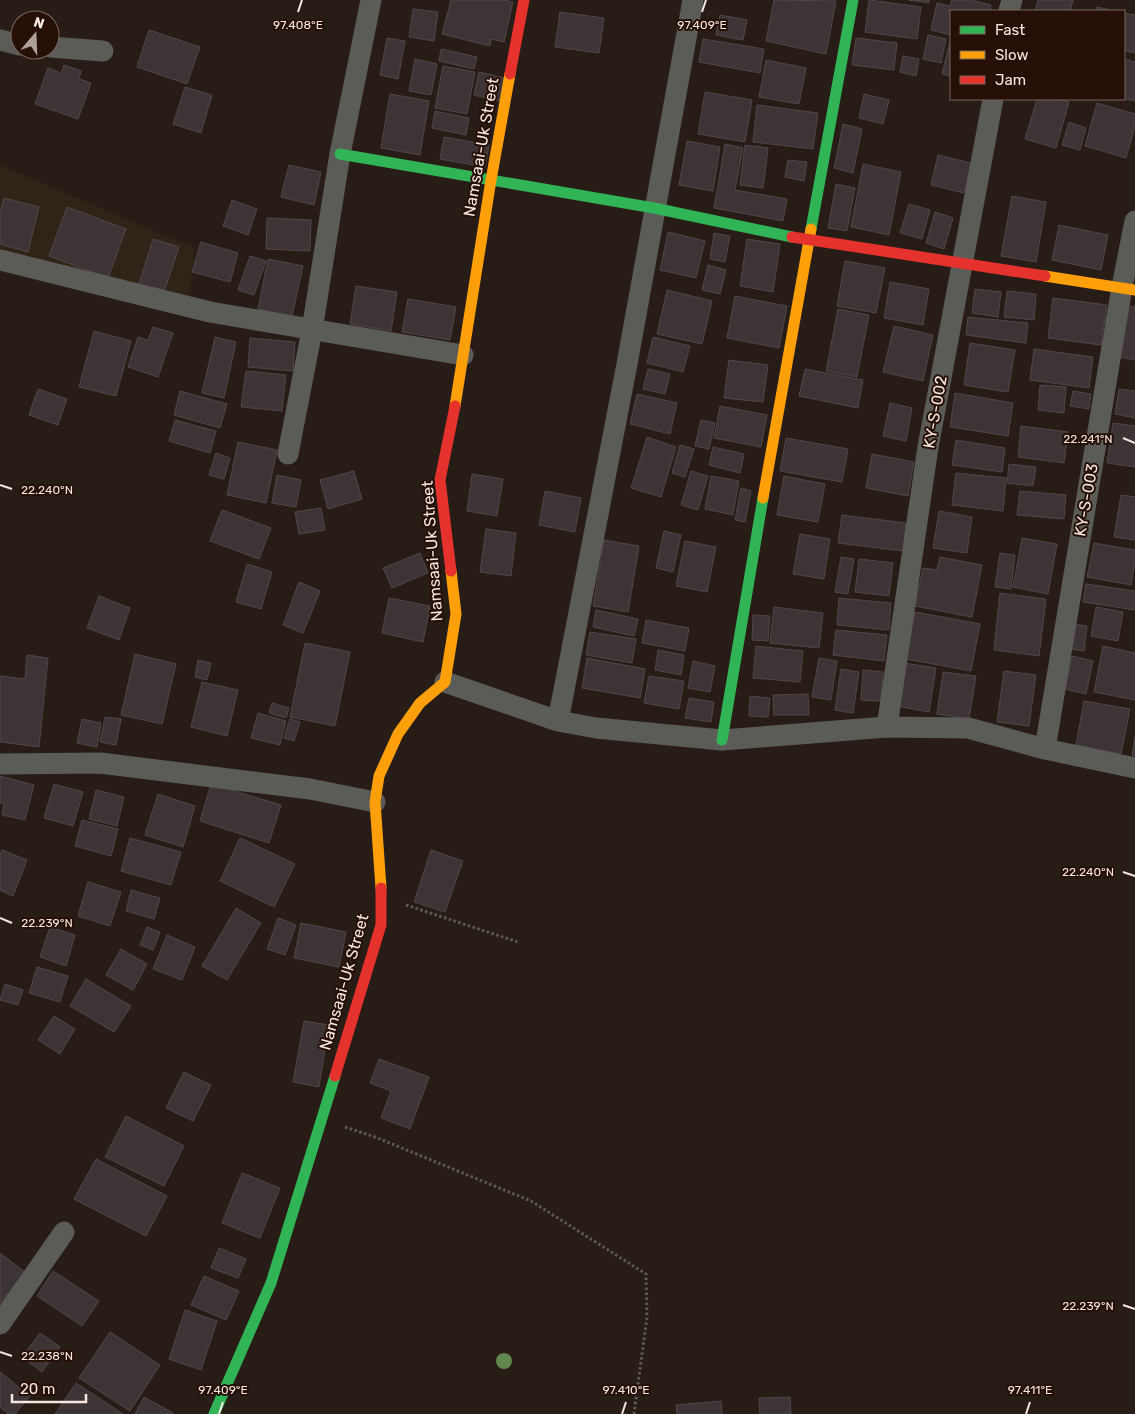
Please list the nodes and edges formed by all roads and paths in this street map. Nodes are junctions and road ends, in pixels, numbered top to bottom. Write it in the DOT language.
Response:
graph roads {
  1 [pos="371,0"];
  2 [pos="524,0"];
  3 [pos="693,0"];
  4 [pos="853,0"];
  5 [pos="60,49"];
  6 [pos="103,51"];
  7 [pos="993,100"];
  8 [pos="340,154"];
  9 [pos="491,180"];
  10 [pos="654,208"];
  11 [pos="1135,221"];
  12 [pos="809,240"];
  13 [pos="0,260"];
  14 [pos="962,264"];
  15 [pos="1129,289"];
  16 [pos="312,330"];
  17 [pos="463,355"];
  18 [pos="288,454"];
  19 [pos="445,682"];
  20 [pos="558,721"];
  21 [pos="887,727"];
  22 [pos="722,740"];
  23 [pos="1044,749"];
  24 [pos="0,764"];
  25 [pos="1135,768"];
  26 [pos="375,802"];
  27 [pos="382,898"];
  28 [pos="518,942"];
  29 [pos="321,1120"];
  30 [pos="64,1232"];
  31 [pos="0,1324"];
  32 [pos="214,1414"];
  33 [pos="634,1414"];
  1 -- 8 [label="street"];
  2 -- 9 [label="street, Namsaai-Uk Street"];
  3 -- 10 [label="street"];
  4 -- 12 [label="street"];
  5 -- 6 [label="street"];
  7 -- 14 [label="street, KY-S-002"];
  8 -- 9 [label="street"];
  8 -- 16 [label="street"];
  9 -- 10 [label="street"];
  9 -- 17 [label="street, Namsaai-Uk Street"];
  10 -- 12 [label="street"];
  10 -- 20 [label="street"];
  11 -- 15 [label="street, KY-S-003"];
  12 -- 14 [label="street"];
  12 -- 22 [label="street"];
  13 -- 16 [label="street"];
  14 -- 15 [label="street"];
  14 -- 21 [label="street, KY-S-002"];
  15 -- 23 [label="street, KY-S-003"];
  16 -- 17 [label="street"];
  16 -- 18 [label="street"];
  17 -- 19 [label="street, Namsaai-Uk Street"];
  19 -- 20 [label="street"];
  19 -- 26 [label="street, Namsaai-Uk Street"];
  20 -- 22 [label="street"];
  21 -- 22 [label="street"];
  21 -- 23 [label="street"];
  23 -- 25 [label="street"];
  24 -- 26 [label="street"];
  26 -- 27 [label="street, Namsaai-Uk Street"];
  27 -- 28 [label="path"];
  27 -- 29 [label="street, Namsaai-Uk Street"];
  29 -- 32 [label="street, Namsaai-Uk Street"];
  29 -- 33 [label="path"];
  30 -- 31 [label="street"];
}
